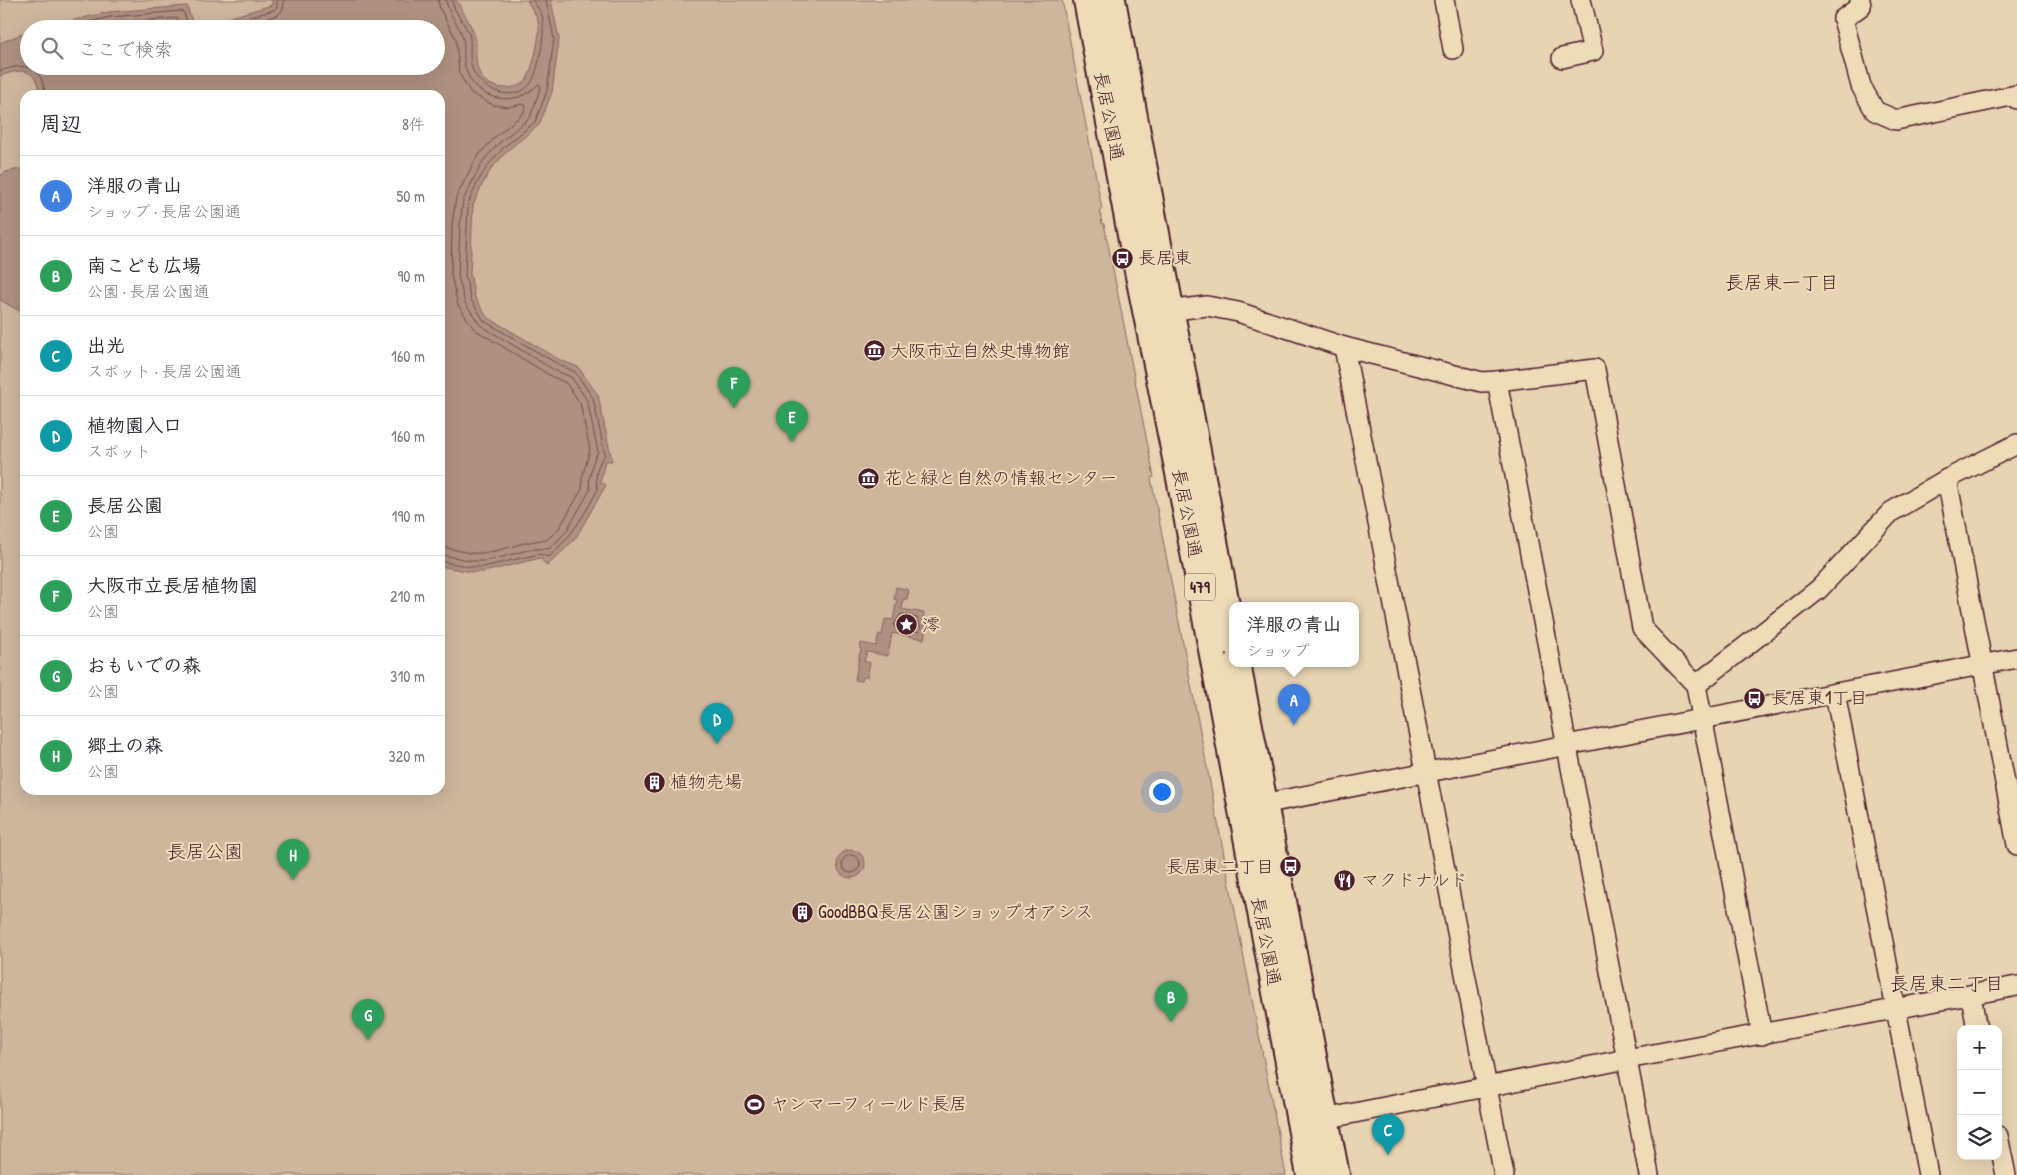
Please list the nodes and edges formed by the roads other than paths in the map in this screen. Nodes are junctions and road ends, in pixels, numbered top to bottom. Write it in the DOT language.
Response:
graph roads {
  1 [pos="1087,0"];
  2 [pos="1112,0"];
  3 [pos="1444,0"];
  4 [pos="1581,0"];
  5 [pos="1861,3"];
  6 [pos="1453,48"];
  7 [pos="1562,58"];
  8 [pos="2017,96"];
  9 [pos="1159,311"];
  10 [pos="1344,347"];
  11 [pos="1497,381"];
  12 [pos="2017,444"];
  13 [pos="1947,479"];
  14 [pos="1229,624"];
  15 [pos="2017,658"];
  16 [pos="1982,665"];
  17 [pos="1237,667"];
  18 [pos="1696,685"];
  19 [pos="1835,693"];
  20 [pos="1702,719"];
  21 [pos="1568,746"];
  22 [pos="1426,772"];
  23 [pos="1252,806"];
  24 [pos="2017,845"];
  25 [pos="2017,986"];
  26 [pos="1970,996"];
  27 [pos="1898,1010"];
  28 [pos="1976,1025"];
  29 [pos="1762,1035"];
  30 [pos="1627,1059"];
  31 [pos="1488,1086"];
  32 [pos="1326,1119"];
  33 [pos="1300,1124"];
  34 [pos="2002,1156"];
  35 [pos="1310,1175"];
  36 [pos="1336,1175"];
  37 [pos="1504,1175"];
  38 [pos="1648,1175"];
  39 [pos="1928,1175"];
  40 [pos="2006,1175"];
  1 -- 9 [label="highway, 長居公園通 / 479"];
  2 -- 9 [label="highway, 長居公園通 / 479"];
  3 -- 6 [label="street"];
  4 -- 7 [label="street"];
  5 -- 8 [label="street"];
  9 -- 10 [label="street"];
  9 -- 14 [label="highway, 長居公園通 / 479"];
  9 -- 23 [label="highway, 長居公園通 / 479"];
  10 -- 11 [label="street"];
  10 -- 22 [label="street"];
  11 -- 18 [label="street"];
  11 -- 21 [label="street"];
  12 -- 13 [label="street"];
  13 -- 16 [label="street"];
  13 -- 18 [label="street"];
  15 -- 16 [label="street"];
  16 -- 19 [label="street"];
  16 -- 24 [label="street"];
  17 -- 23 [label="highway, 長居公園通 / 479"];
  18 -- 20 [label="street"];
  19 -- 20 [label="street"];
  19 -- 27 [label="street"];
  20 -- 21 [label="street"];
  20 -- 29 [label="street"];
  21 -- 22 [label="street"];
  21 -- 30 [label="street"];
  22 -- 23 [label="street"];
  22 -- 31 [label="street"];
  23 -- 32 [label="highway, 長居公園通 / 479"];
  23 -- 33 [label="highway, 長居公園通 / 479"];
  25 -- 26 [label="street"];
  26 -- 27 [label="street"];
  26 -- 28 [label="street"];
  27 -- 29 [label="street"];
  27 -- 39 [label="street"];
  29 -- 30 [label="street"];
  30 -- 31 [label="street"];
  30 -- 38 [label="street"];
  31 -- 32 [label="street"];
  31 -- 37 [label="street"];
  32 -- 33 [label="street"];
  32 -- 36 [label="highway, 長居公園通 / 479"];
  33 -- 35 [label="highway, 長居公園通 / 479"];
  34 -- 40 [label="street"];
}
